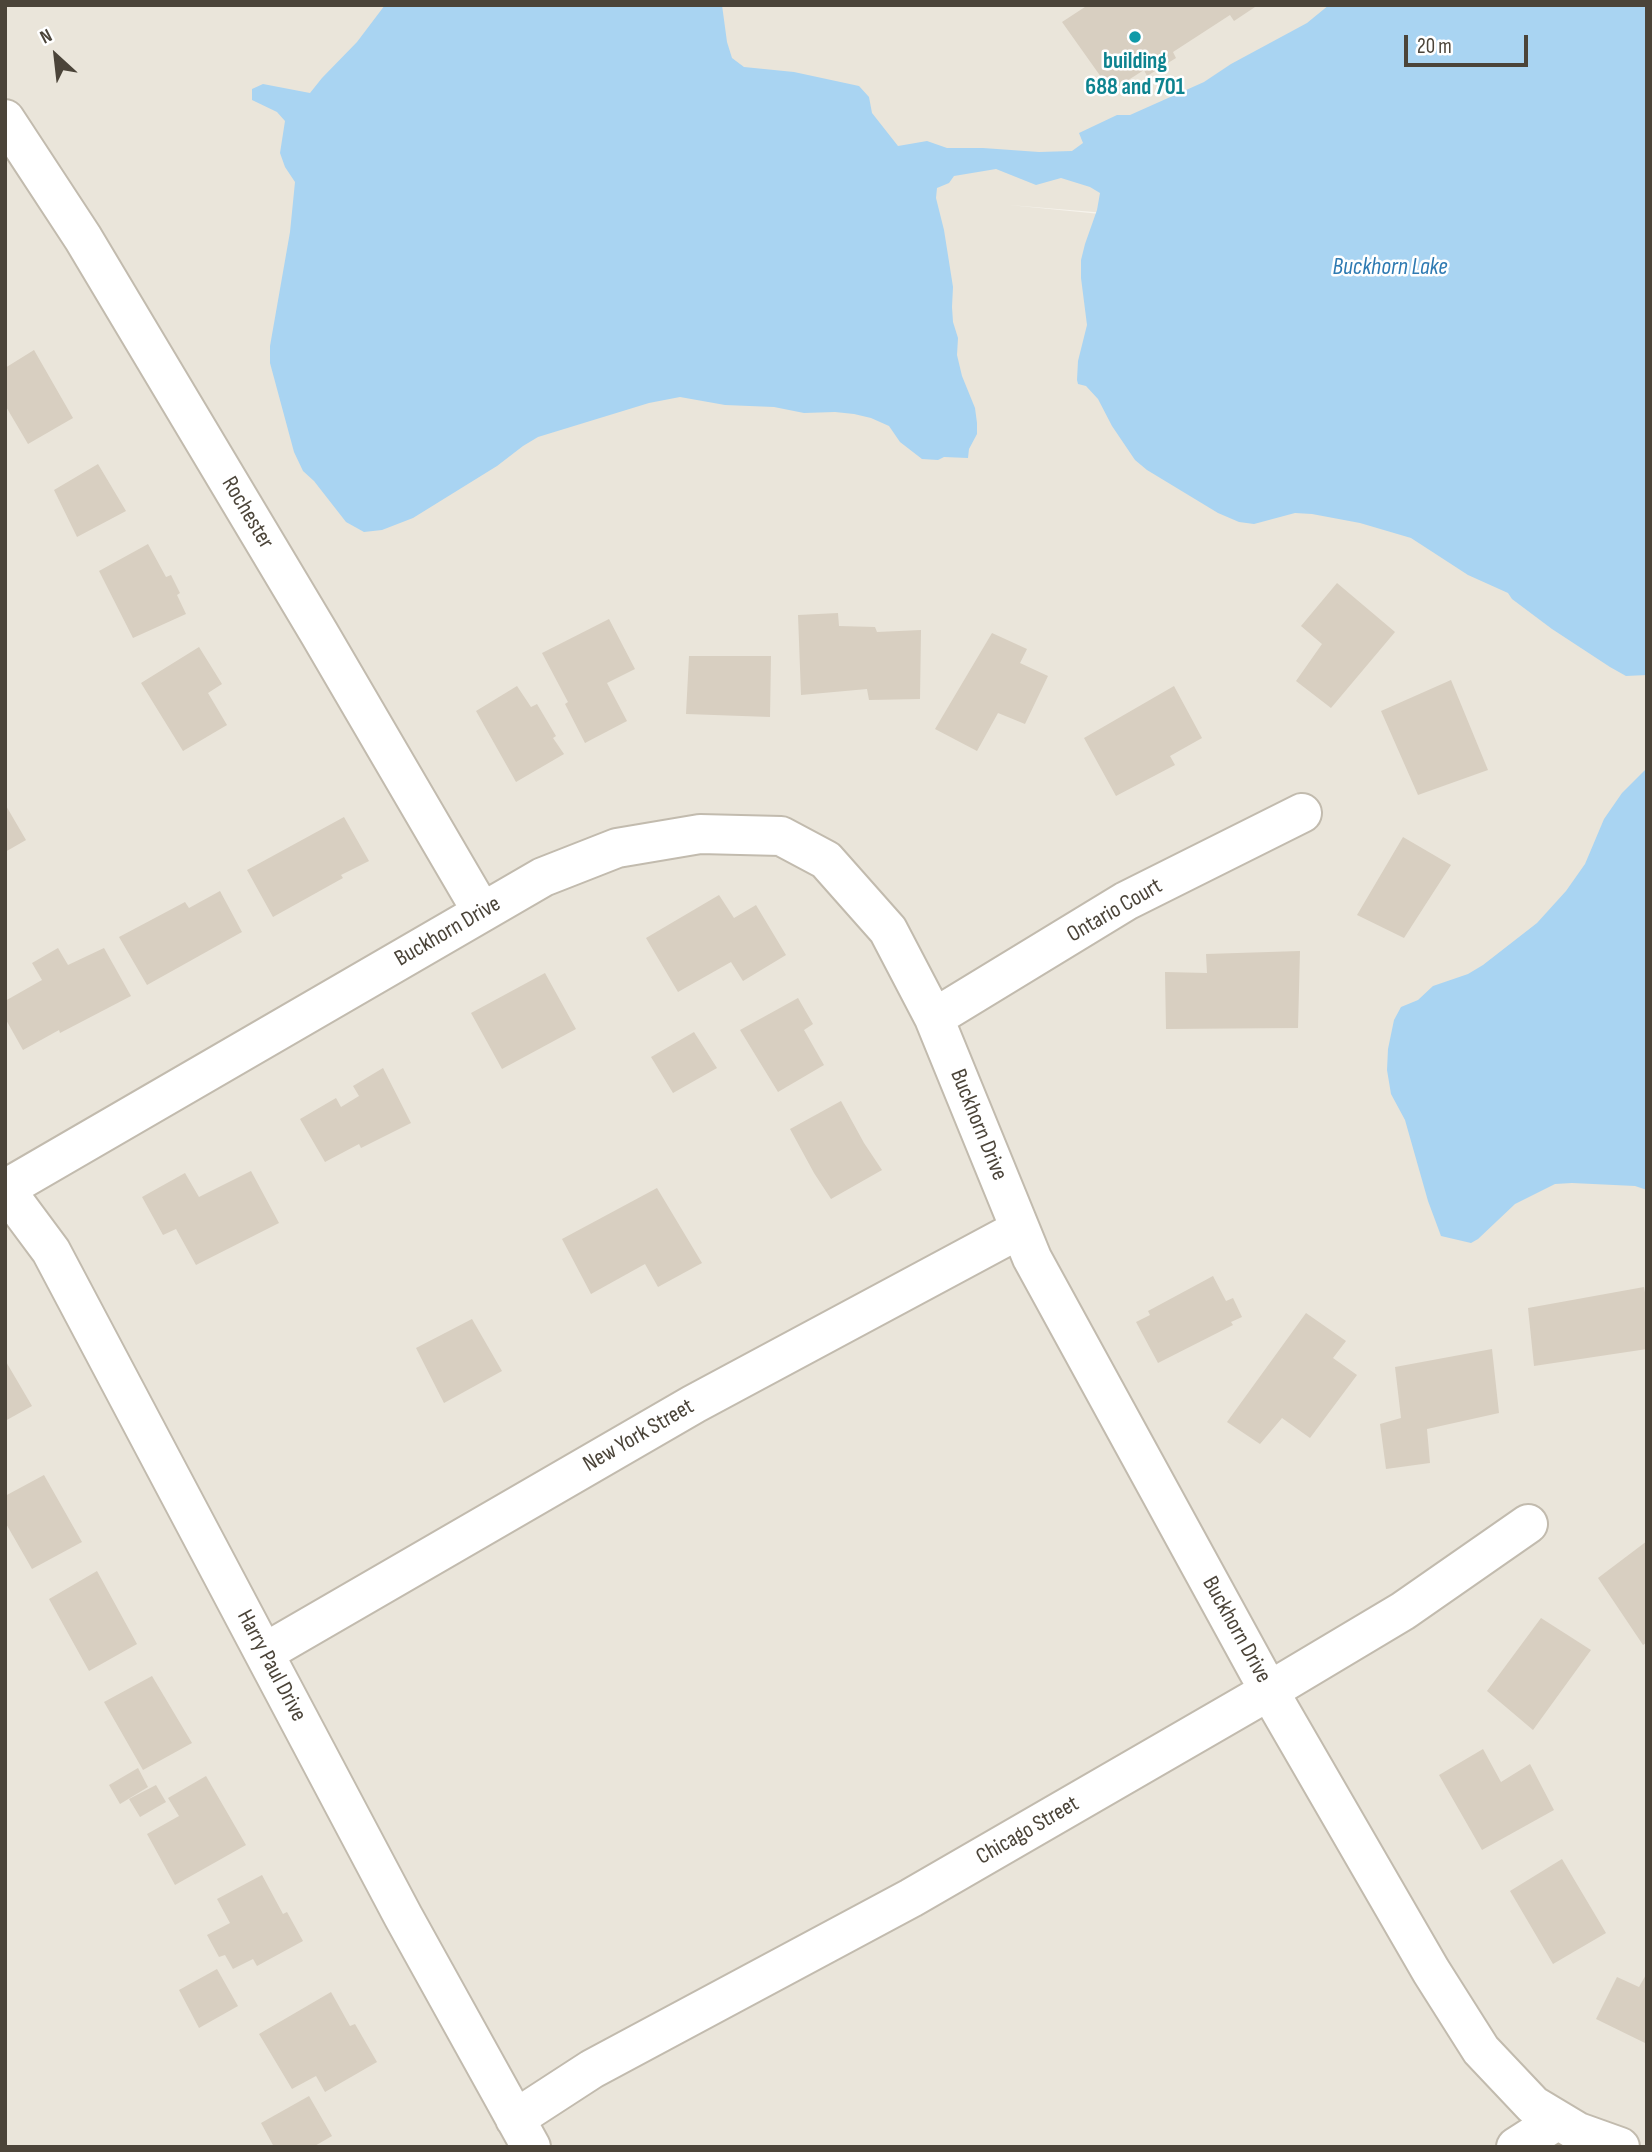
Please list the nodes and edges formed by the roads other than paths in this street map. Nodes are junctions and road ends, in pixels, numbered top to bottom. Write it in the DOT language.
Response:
graph roads {
  1 [pos="5,119"];
  2 [pos="1302,813"];
  3 [pos="482,912"];
  4 [pos="934,1018"];
  5 [pos="5,1189"];
  6 [pos="1020,1229"];
  7 [pos="1528,1524"];
  8 [pos="264,1653"];
  9 [pos="1269,1691"];
  10 [pos="1559,2120"];
  11 [pos="523,2133"];
  12 [pos="1516,2147"];
  13 [pos="1620,2147"];
  1 -- 3 [label="street, Rochester"];
  2 -- 4 [label="street, Ontario Court"];
  3 -- 4 [label="street, Buckhorn Drive"];
  3 -- 5 [label="street, Buckhorn Drive"];
  4 -- 6 [label="street, Buckhorn Drive"];
  5 -- 8 [label="street, Harry Paul Drive"];
  6 -- 8 [label="street, New York Street"];
  6 -- 9 [label="street, Buckhorn Drive"];
  7 -- 9 [label="street, Chicago Street"];
  8 -- 11 [label="street, Harry Paul Drive"];
  9 -- 10 [label="street, Buckhorn Drive"];
  9 -- 11 [label="street, Chicago Street"];
  10 -- 12 [label="street"];
  10 -- 13 [label="street, Buckhorn Drive"];
}
